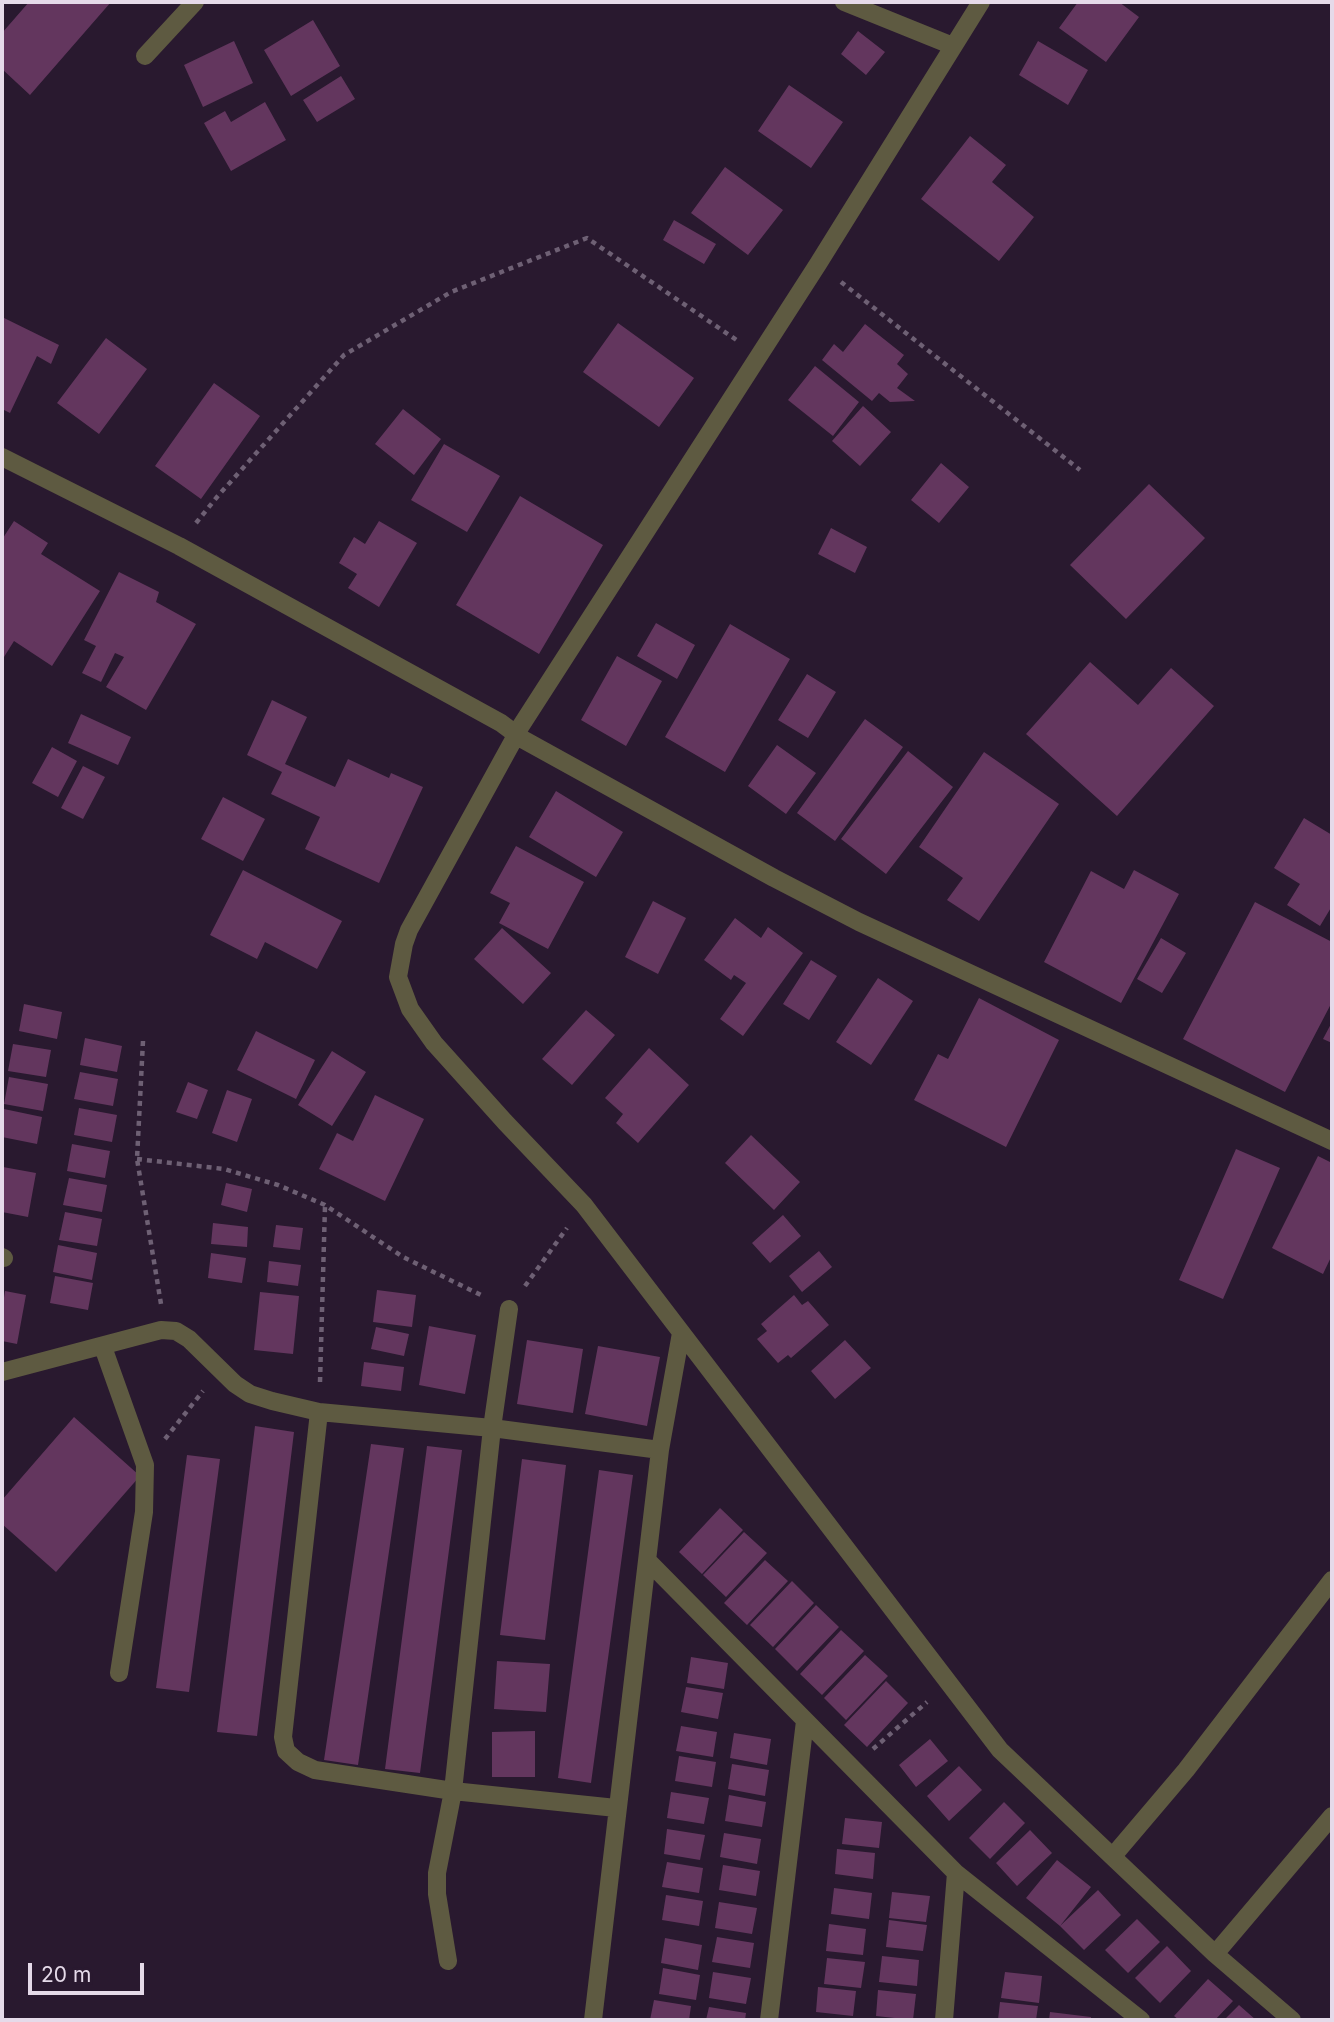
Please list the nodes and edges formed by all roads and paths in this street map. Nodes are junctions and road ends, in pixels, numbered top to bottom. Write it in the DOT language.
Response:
graph roads {
  1 [pos="195,2"];
  2 [pos="844,2"];
  3 [pos="981,2"];
  4 [pos="953,46"];
  5 [pos="145,57"];
  6 [pos="818,264"];
  7 [pos="759,355"];
  8 [pos="2,457"];
  9 [pos="1080,470"];
  10 [pos="179,546"];
  11 [pos="515,735"];
  12 [pos="144,1041"];
  13 [pos="1332,1141"];
  14 [pos="137,1159"];
  15 [pos="325,1205"];
  16 [pos="584,1205"];
  17 [pos="509,1309"];
  18 [pos="161,1330"];
  19 [pos="681,1333"];
  20 [pos="103,1347"];
  21 [pos="219,1370"];
  22 [pos="2,1372"];
  23 [pos="319,1412"];
  24 [pos="492,1428"];
  25 [pos="660,1450"];
  26 [pos="145,1465"];
  27 [pos="648,1561"];
  28 [pos="1332,1580"];
  29 [pos="119,1673"];
  30 [pos="948,1683"];
  31 [pos="804,1721"];
  32 [pos="851,1768"];
  33 [pos="453,1791"];
  34 [pos="616,1808"];
  35 [pos="1332,1816"];
  36 [pos="1113,1856"];
  37 [pos="956,1873"];
  38 [pos="1216,1954"];
  39 [pos="448,1961"];
  40 [pos="1124,2013"];
  41 [pos="593,2020"];
  42 [pos="769,2020"];
  43 [pos="944,2020"];
  44 [pos="1140,2020"];
  45 [pos="1292,2020"];
  1 -- 5 [label="street"];
  2 -- 4 [label="street"];
  3 -- 4 [label="street"];
  4 -- 6 [label="street"];
  6 -- 7 [label="street"];
  6 -- 9 [label="path"];
  7 -- 10 [label="path"];
  7 -- 11 [label="street"];
  8 -- 10 [label="street"];
  10 -- 11 [label="street"];
  11 -- 13 [label="street"];
  11 -- 16 [label="street"];
  12 -- 14 [label="path"];
  14 -- 15 [label="path"];
  14 -- 18 [label="path"];
  15 -- 17 [label="path"];
  15 -- 23 [label="path"];
  16 -- 17 [label="path"];
  16 -- 19 [label="street"];
  17 -- 24 [label="street"];
  18 -- 20 [label="street"];
  18 -- 21 [label="street"];
  19 -- 25 [label="street"];
  19 -- 30 [label="street"];
  20 -- 22 [label="street"];
  20 -- 26 [label="street"];
  21 -- 23 [label="street"];
  21 -- 26 [label="path"];
  23 -- 24 [label="street"];
  23 -- 33 [label="street"];
  24 -- 25 [label="street"];
  24 -- 33 [label="street"];
  25 -- 27 [label="street"];
  26 -- 29 [label="street"];
  27 -- 31 [label="street"];
  27 -- 34 [label="street"];
  28 -- 36 [label="street"];
  30 -- 32 [label="path"];
  30 -- 36 [label="street"];
  31 -- 32 [label="street"];
  31 -- 42 [label="street"];
  32 -- 37 [label="street"];
  33 -- 34 [label="street"];
  33 -- 39 [label="street"];
  34 -- 41 [label="street"];
  35 -- 38 [label="street"];
  36 -- 38 [label="street"];
  37 -- 40 [label="street"];
  37 -- 43 [label="street"];
  38 -- 45 [label="street"];
  40 -- 44 [label="street"];
}
